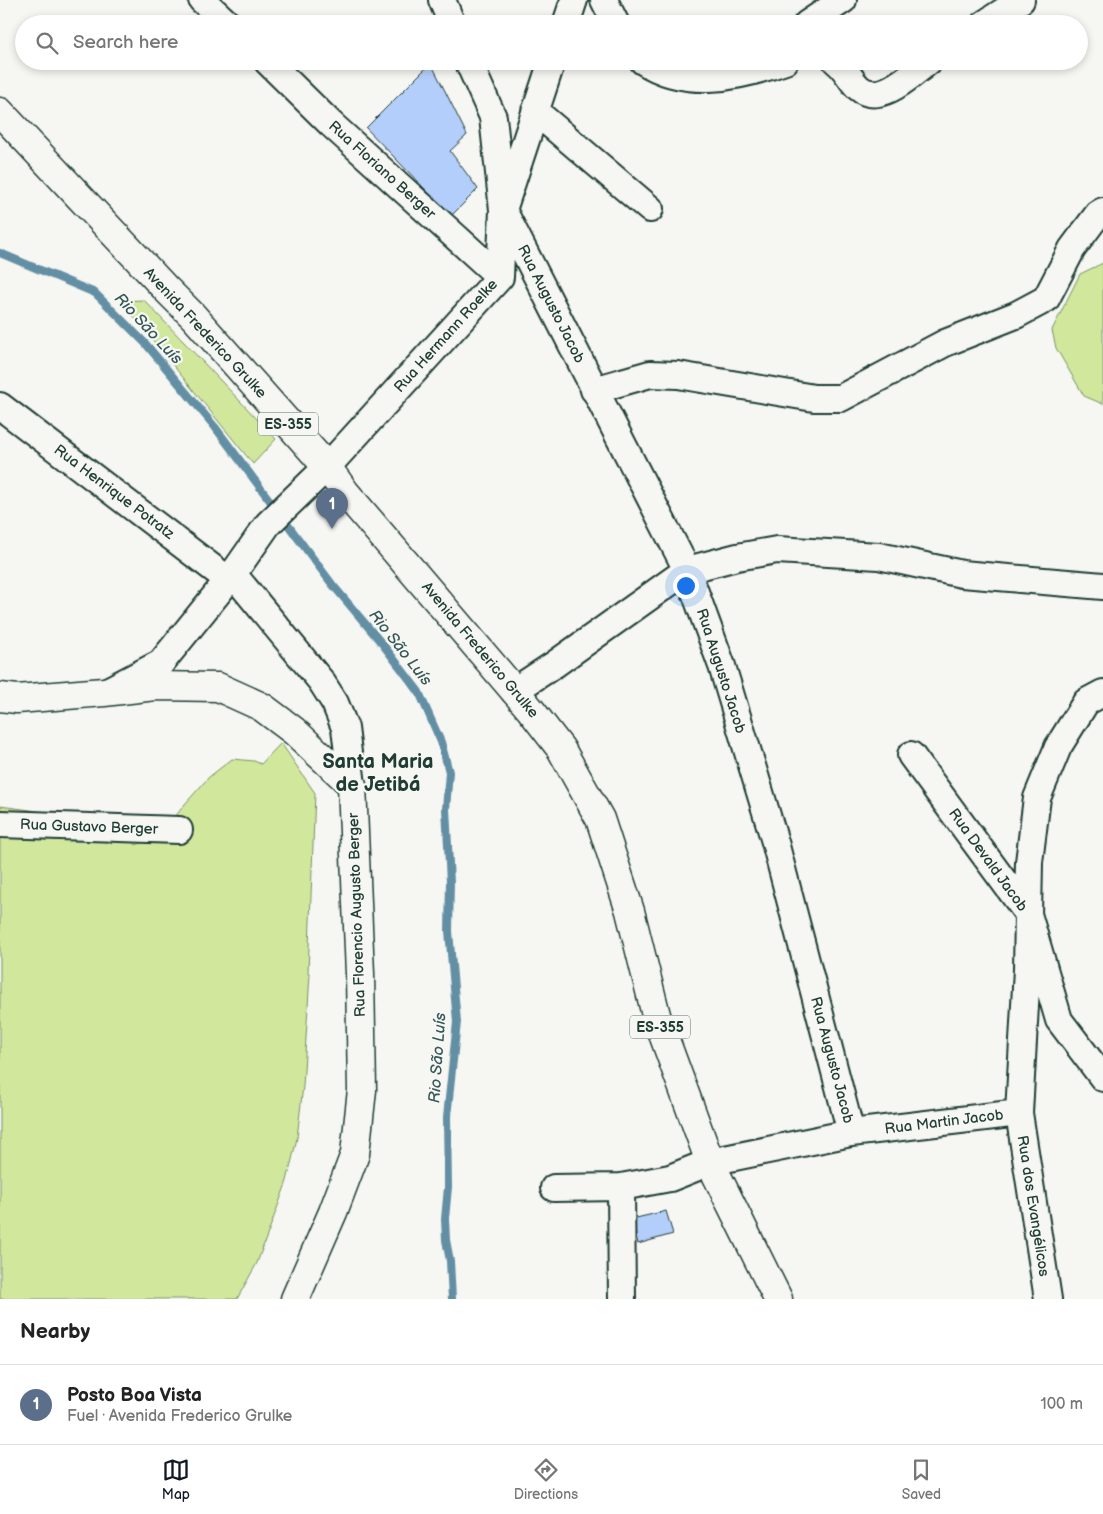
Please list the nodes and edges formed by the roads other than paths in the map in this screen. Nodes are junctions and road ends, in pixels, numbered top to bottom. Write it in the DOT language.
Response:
graph roads {
  1 [pos="202,0"];
  2 [pos="442,0"];
  3 [pos="574,0"];
  4 [pos="604,0"];
  5 [pos="843,0"];
  6 [pos="1020,0"];
  7 [pos="218,15"];
  8 [pos="448,15"];
  9 [pos="569,15"];
  10 [pos="612,15"];
  11 [pos="820,15"];
  12 [pos="998,15"];
  13 [pos="276,70"];
  14 [pos="472,70"];
  15 [pos="549,70"];
  16 [pos="657,70"];
  17 [pos="736,70"];
  18 [pos="846,70"];
  19 [pos="917,70"];
  20 [pos="535,111"];
  21 [pos="0,112"];
  22 [pos="650,209"];
  23 [pos="504,210"];
  24 [pos="1103,211"];
  25 [pos="500,276"];
  26 [pos="594,390"];
  27 [pos="0,406"];
  28 [pos="327,467"];
  29 [pos="687,570"];
  30 [pos="230,577"];
  31 [pos="1103,586"];
  32 [pos="514,691"];
  33 [pos="104,692"];
  34 [pos="1103,693"];
  35 [pos="0,697"];
  36 [pos="911,754"];
  37 [pos="352,785"];
  38 [pos="0,824"];
  39 [pos="179,830"];
  40 [pos="1028,914"];
  41 [pos="1103,1078"];
  42 [pos="1019,1113"];
  43 [pos="851,1133"];
  44 [pos="710,1162"];
  45 [pos="554,1188"];
  46 [pos="621,1188"];
  47 [pos="295,1299"];
  48 [pos="622,1299"];
  49 [pos="778,1299"];
  50 [pos="1048,1299"];
  1 -- 7 [label="street"];
  2 -- 8 [label="street"];
  3 -- 9 [label="street"];
  4 -- 10 [label="street"];
  5 -- 11 [label="street"];
  6 -- 12 [label="street"];
  13 -- 25 [label="street, Rua Floriano Berger"];
  14 -- 23 [label="street"];
  15 -- 20 [label="street, Rua Hermann Roelke"];
  16 -- 17 [label="street"];
  18 -- 19 [label="street"];
  20 -- 22 [label="street"];
  20 -- 23 [label="street, Rua Hermann Roelke"];
  21 -- 28 [label="main road, Avenida Frederico Grulke / ES-355"];
  23 -- 25 [label="street, Rua Hermann Roelke"];
  23 -- 26 [label="street, Rua Augusto Jacob"];
  24 -- 26 [label="street"];
  25 -- 28 [label="street, Rua Hermann Roelke"];
  26 -- 29 [label="street, Rua Augusto Jacob"];
  27 -- 30 [label="street, Rua Henrique Potratz"];
  28 -- 30 [label="street, Rua Hermann Roelke"];
  28 -- 32 [label="main road, Avenida Frederico Grulke / ES-355"];
  29 -- 31 [label="street"];
  29 -- 32 [label="street"];
  29 -- 43 [label="street, Rua Augusto Jacob"];
  30 -- 33 [label="street, Rua Hermann Roelke"];
  30 -- 37 [label="street, Rua Henrique Potratz"];
  32 -- 44 [label="main road, Avenida Frederico Grulke / ES-355"];
  33 -- 35 [label="main road"];
  33 -- 37 [label="main road"];
  34 -- 40 [label="street, Rua Martin Jacob"];
  36 -- 40 [label="street, Rua Devald Jacob"];
  37 -- 47 [label="main road, Rua Florencio Augusto Berger"];
  38 -- 39 [label="street, Rua Gustavo Berger"];
  40 -- 41 [label="street, Rua Devald Jacob"];
  40 -- 42 [label="street, Rua Martin Jacob"];
  42 -- 43 [label="street, Rua Martin Jacob"];
  42 -- 50 [label="street, Rua dos Evangélicos"];
  43 -- 44 [label="street, Rua Martin Jacob"];
  44 -- 46 [label="street, Rua Martin Jacob"];
  44 -- 49 [label="main road, Avenida Frederico Grulke / ES-355"];
  45 -- 46 [label="street, Rua Martin Jacob"];
  46 -- 48 [label="street"];
}
